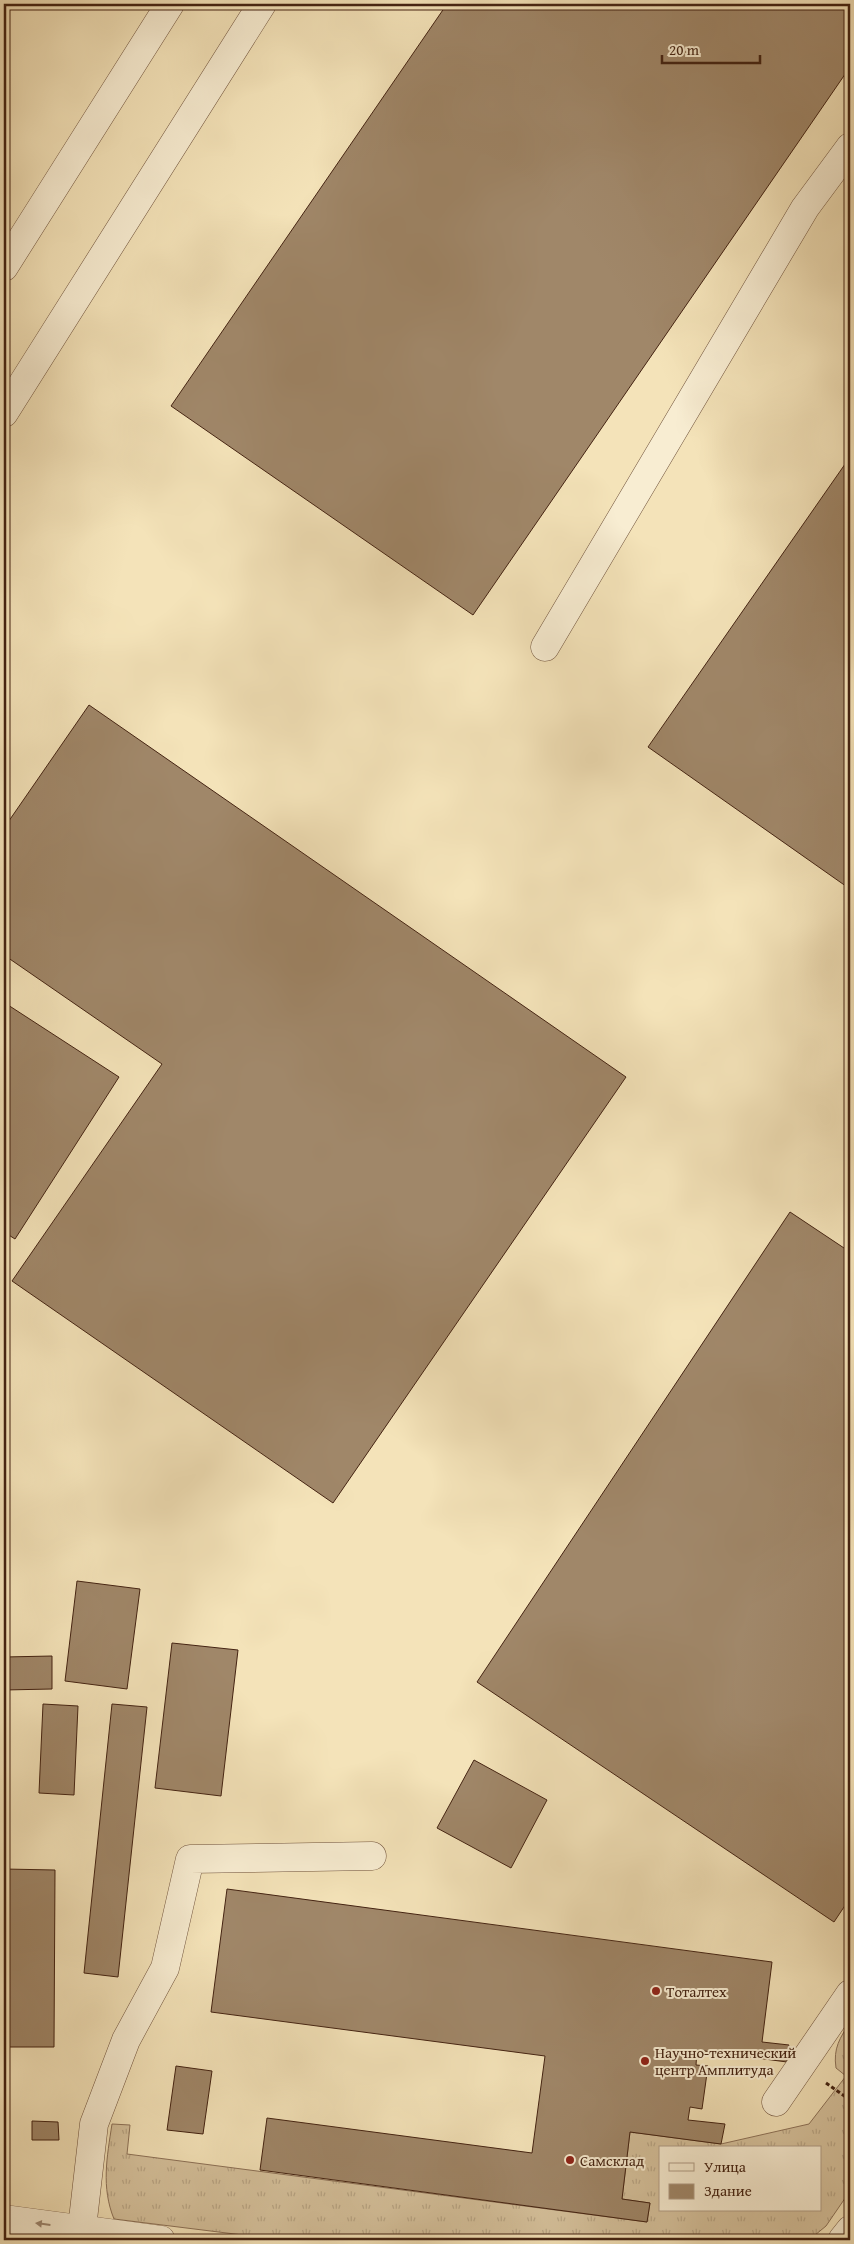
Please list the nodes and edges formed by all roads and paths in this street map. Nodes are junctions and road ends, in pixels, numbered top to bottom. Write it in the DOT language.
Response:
graph roads {
  1 [pos="170,4"];
  2 [pos="262,4"];
  3 [pos="850,147"];
  4 [pos="4,267"];
  5 [pos="4,413"];
  6 [pos="545,647"];
  7 [pos="372,1856"];
  8 [pos="850,1994"];
  9 [pos="776,2102"];
  10 [pos="4,2219"];
  11 [pos="82,2228"];
  12 [pos="850,2230"];
  13 [pos="161,2240"];
  14 [pos="842,2240"];
  1 -- 4 [label="street"];
  2 -- 5 [label="street"];
  3 -- 6 [label="street"];
  7 -- 11 [label="street"];
  8 -- 9 [label="street"];
  11 -- 10 [label="street, one-way"];
  11 -- 13 [label="street"];
  12 -- 14 [label="street"];
}
